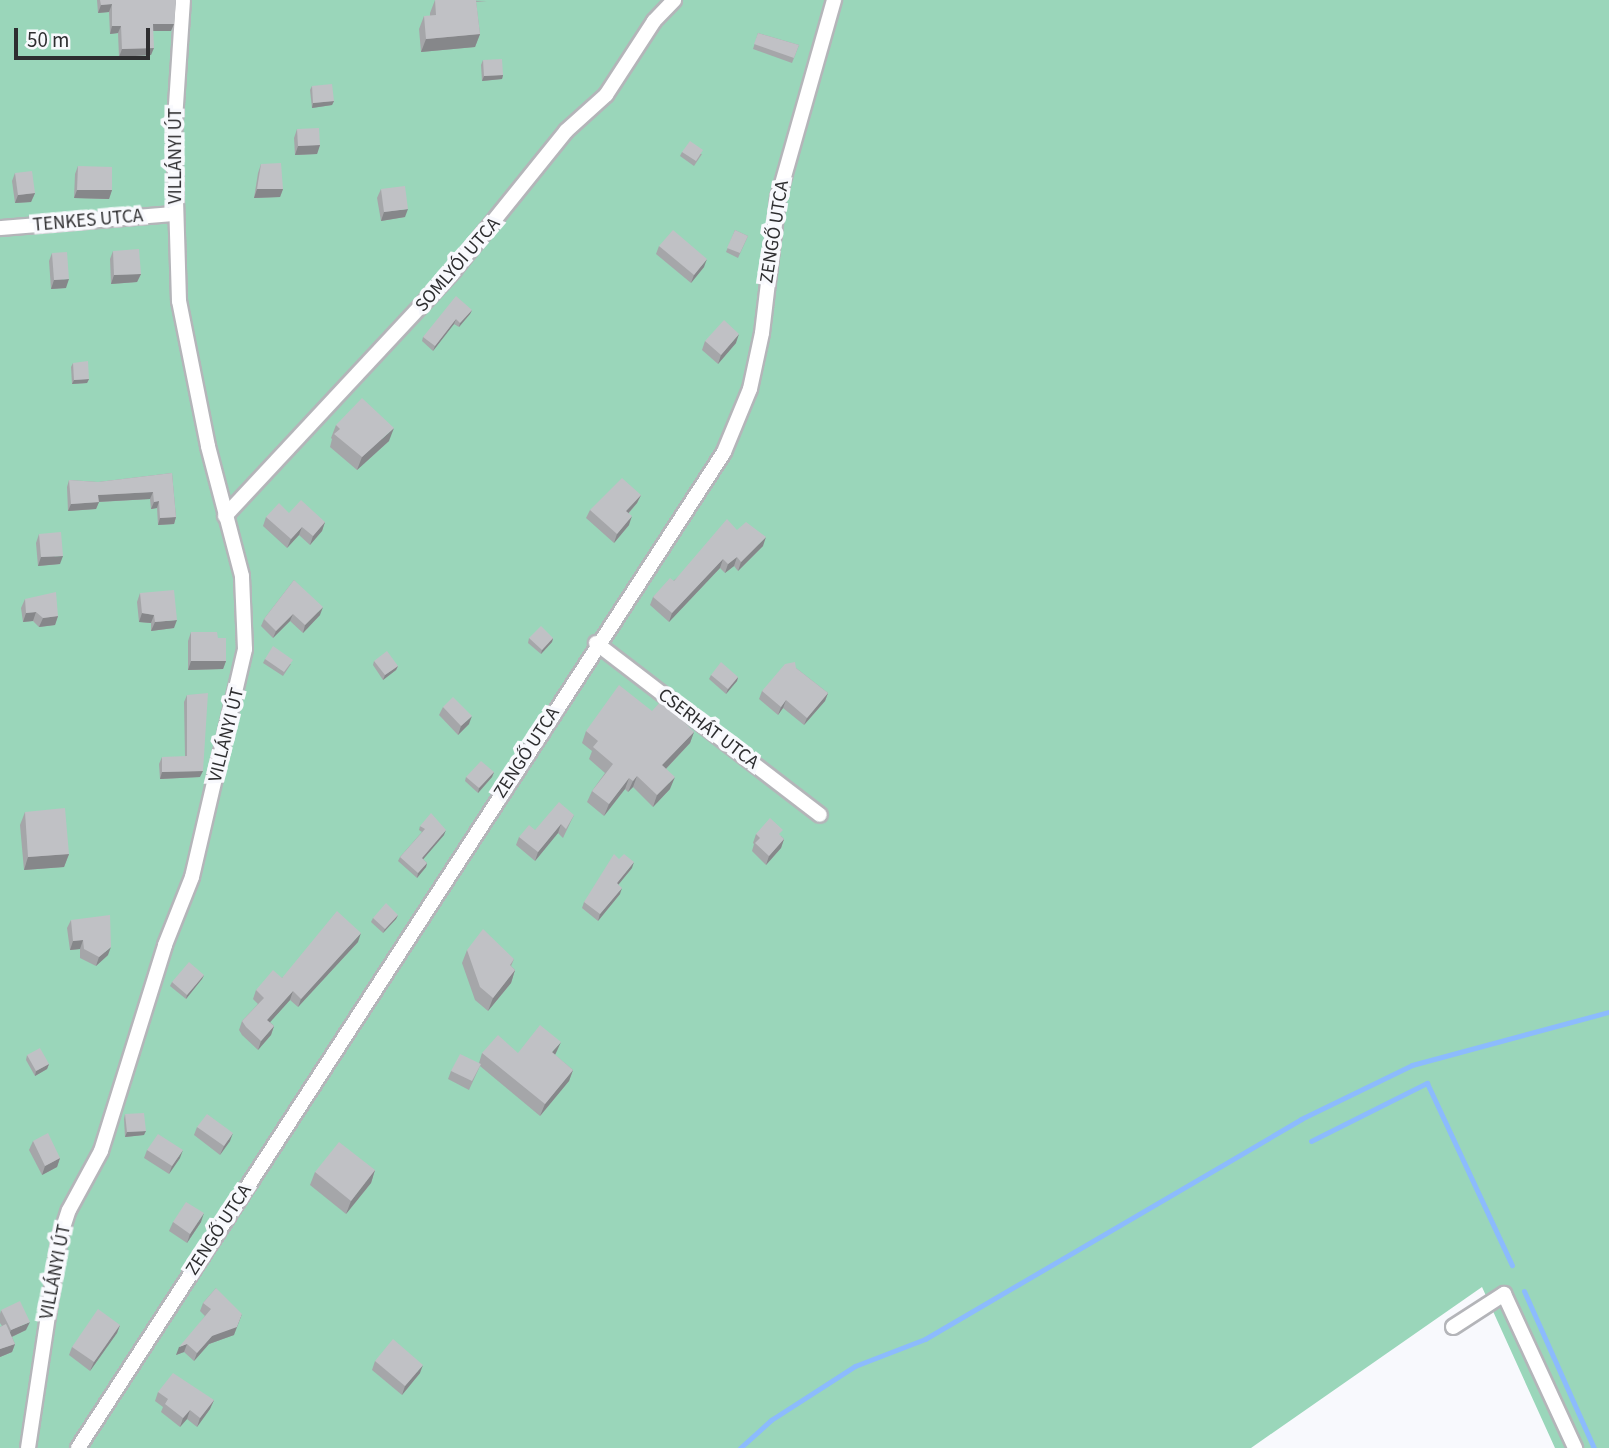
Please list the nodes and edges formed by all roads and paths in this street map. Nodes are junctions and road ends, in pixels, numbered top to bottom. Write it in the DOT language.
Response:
graph roads {
  1 [pos="183,0"];
  2 [pos="674,0"];
  3 [pos="834,0"];
  4 [pos="175,214"];
  5 [pos="0,228"];
  6 [pos="225,516"];
  7 [pos="596,643"];
  8 [pos="820,815"];
  9 [pos="1453,1327"];
  10 [pos="28,1448"];
  11 [pos="78,1448"];
  12 [pos="1574,1448"];
  1 -- 4 [label="street, VILLÁNYI ÚT"];
  2 -- 6 [label="street, SOMLYÓI UTCA"];
  3 -- 7 [label="street, ZENGŐ UTCA"];
  4 -- 5 [label="street, TENKES UTCA"];
  4 -- 6 [label="street, VILLÁNYI ÚT"];
  6 -- 10 [label="street, VILLÁNYI ÚT"];
  7 -- 8 [label="street, CSERHÁT UTCA"];
  7 -- 11 [label="street, ZENGŐ UTCA"];
  9 -- 12 [label="street"];
}
